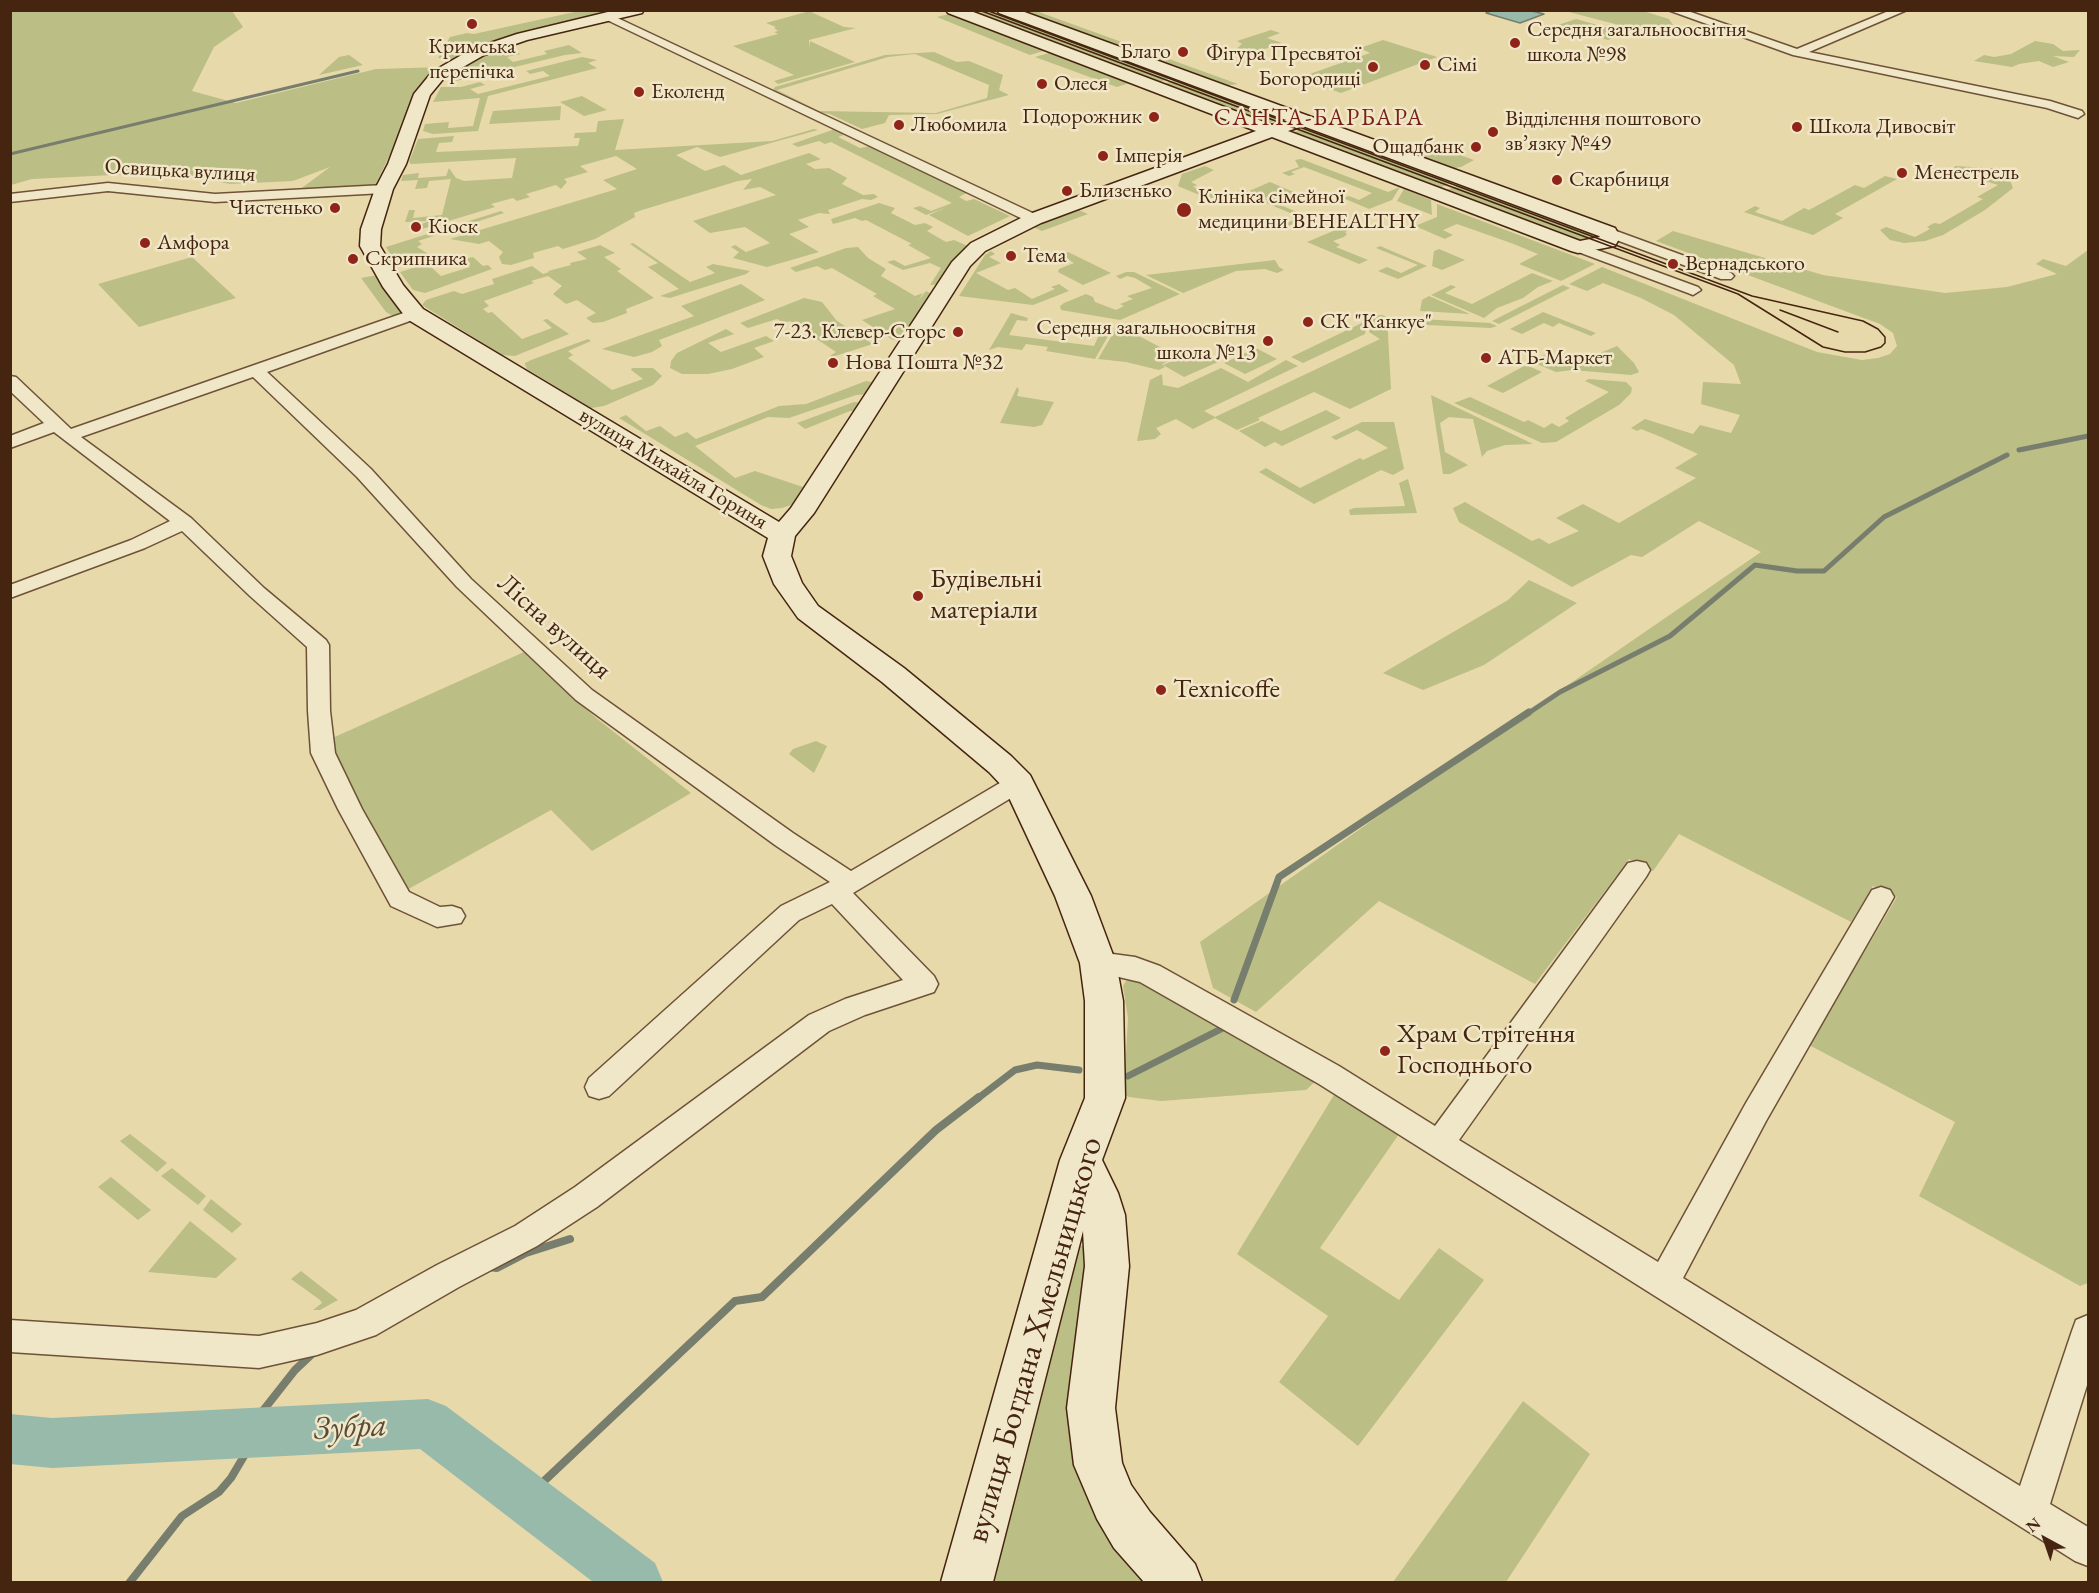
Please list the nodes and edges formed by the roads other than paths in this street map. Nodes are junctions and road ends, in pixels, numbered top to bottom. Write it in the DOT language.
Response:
graph roads {
  1 [pos="637,10"];
  2 [pos="954,10"];
  3 [pos="1004,10"];
  4 [pos="1673,10"];
  5 [pos="1902,10"];
  6 [pos="609,17"];
  7 [pos="1797,52"];
  8 [pos="2078,114"];
  9 [pos="1302,120"];
  10 [pos="1271,131"];
  11 [pos="384,189"];
  12 [pos="10,198"];
  13 [pos="1034,219"];
  14 [pos="1608,232"];
  15 [pos="1578,247"];
  16 [pos="1726,276"];
  17 [pos="1693,290"];
  18 [pos="410,316"];
  19 [pos="256,370"];
  20 [pos="10,381"];
  21 [pos="62,430"];
  22 [pos="10,443"];
  23 [pos="184,522"];
  24 [pos="782,536"];
  25 [pos="10,592"];
  26 [pos="1018,783"];
  27 [pos="1637,870"];
  28 [pos="843,887"];
  29 [pos="1881,897"];
  30 [pos="452,916"];
  31 [pos="1098,963"];
  32 [pos="599,1087"];
  33 [pos="1105,1098"];
  34 [pos="1440,1143"];
  35 [pos="1081,1160"];
  36 [pos="1663,1284"];
  37 [pos="2088,1330"];
  38 [pos="10,1336"];
  39 [pos="2030,1511"];
  40 [pos="2088,1548"];
  41 [pos="967,1582"];
  42 [pos="1177,1582"];
  1 -- 6 [label="main road, вулиця Михайла Гориня"];
  2 -- 10 [label="main road"];
  3 -- 9 [label="main road"];
  4 -- 7 [label="street"];
  5 -- 7 [label="street"];
  6 -- 11 [label="main road, вулиця Михайла Гориня"];
  6 -- 13 [label="street"];
  7 -- 8 [label="street"];
  9 -- 10 [label="main road"];
  9 -- 14 [label="main road"];
  10 -- 13 [label="main road"];
  10 -- 15 [label="main road"];
  11 -- 12 [label="street, Освицька вулиця"];
  11 -- 18 [label="main road, вулиця Михайла Гориня"];
  13 -- 24 [label="main road"];
  14 -- 15 [label="main road"];
  14 -- 16 [label="street"];
  15 -- 17 [label="street"];
  18 -- 19 [label="street"];
  18 -- 24 [label="main road, вулиця Михайла Гориня"];
  19 -- 21 [label="street"];
  19 -- 28 [label="street, Лісна вулиця"];
  20 -- 21 [label="street"];
  21 -- 22 [label="street"];
  21 -- 23 [label="street"];
  23 -- 25 [label="street"];
  23 -- 30 [label="street"];
  24 -- 26 [label="main road, вулиця Михайла Гориня"];
  26 -- 28 [label="street"];
  26 -- 31 [label="main road, вулиця Михайла Гориня"];
  27 -- 34 [label="street"];
  28 -- 32 [label="street"];
  28 -- 38 [label="street, Лісна вулиця"];
  29 -- 36 [label="street"];
  31 -- 33 [label="main road, вулиця Михайла Гориня"];
  31 -- 34 [label="street"];
  33 -- 35 [label="main road, вулиця Богдана Хмельницького"];
  34 -- 36 [label="street"];
  35 -- 41 [label="main road, вулиця Богдана Хмельницького"];
  35 -- 42 [label="main road"];
  36 -- 39 [label="street"];
  37 -- 39 [label="street"];
  39 -- 40 [label="street"];
}
